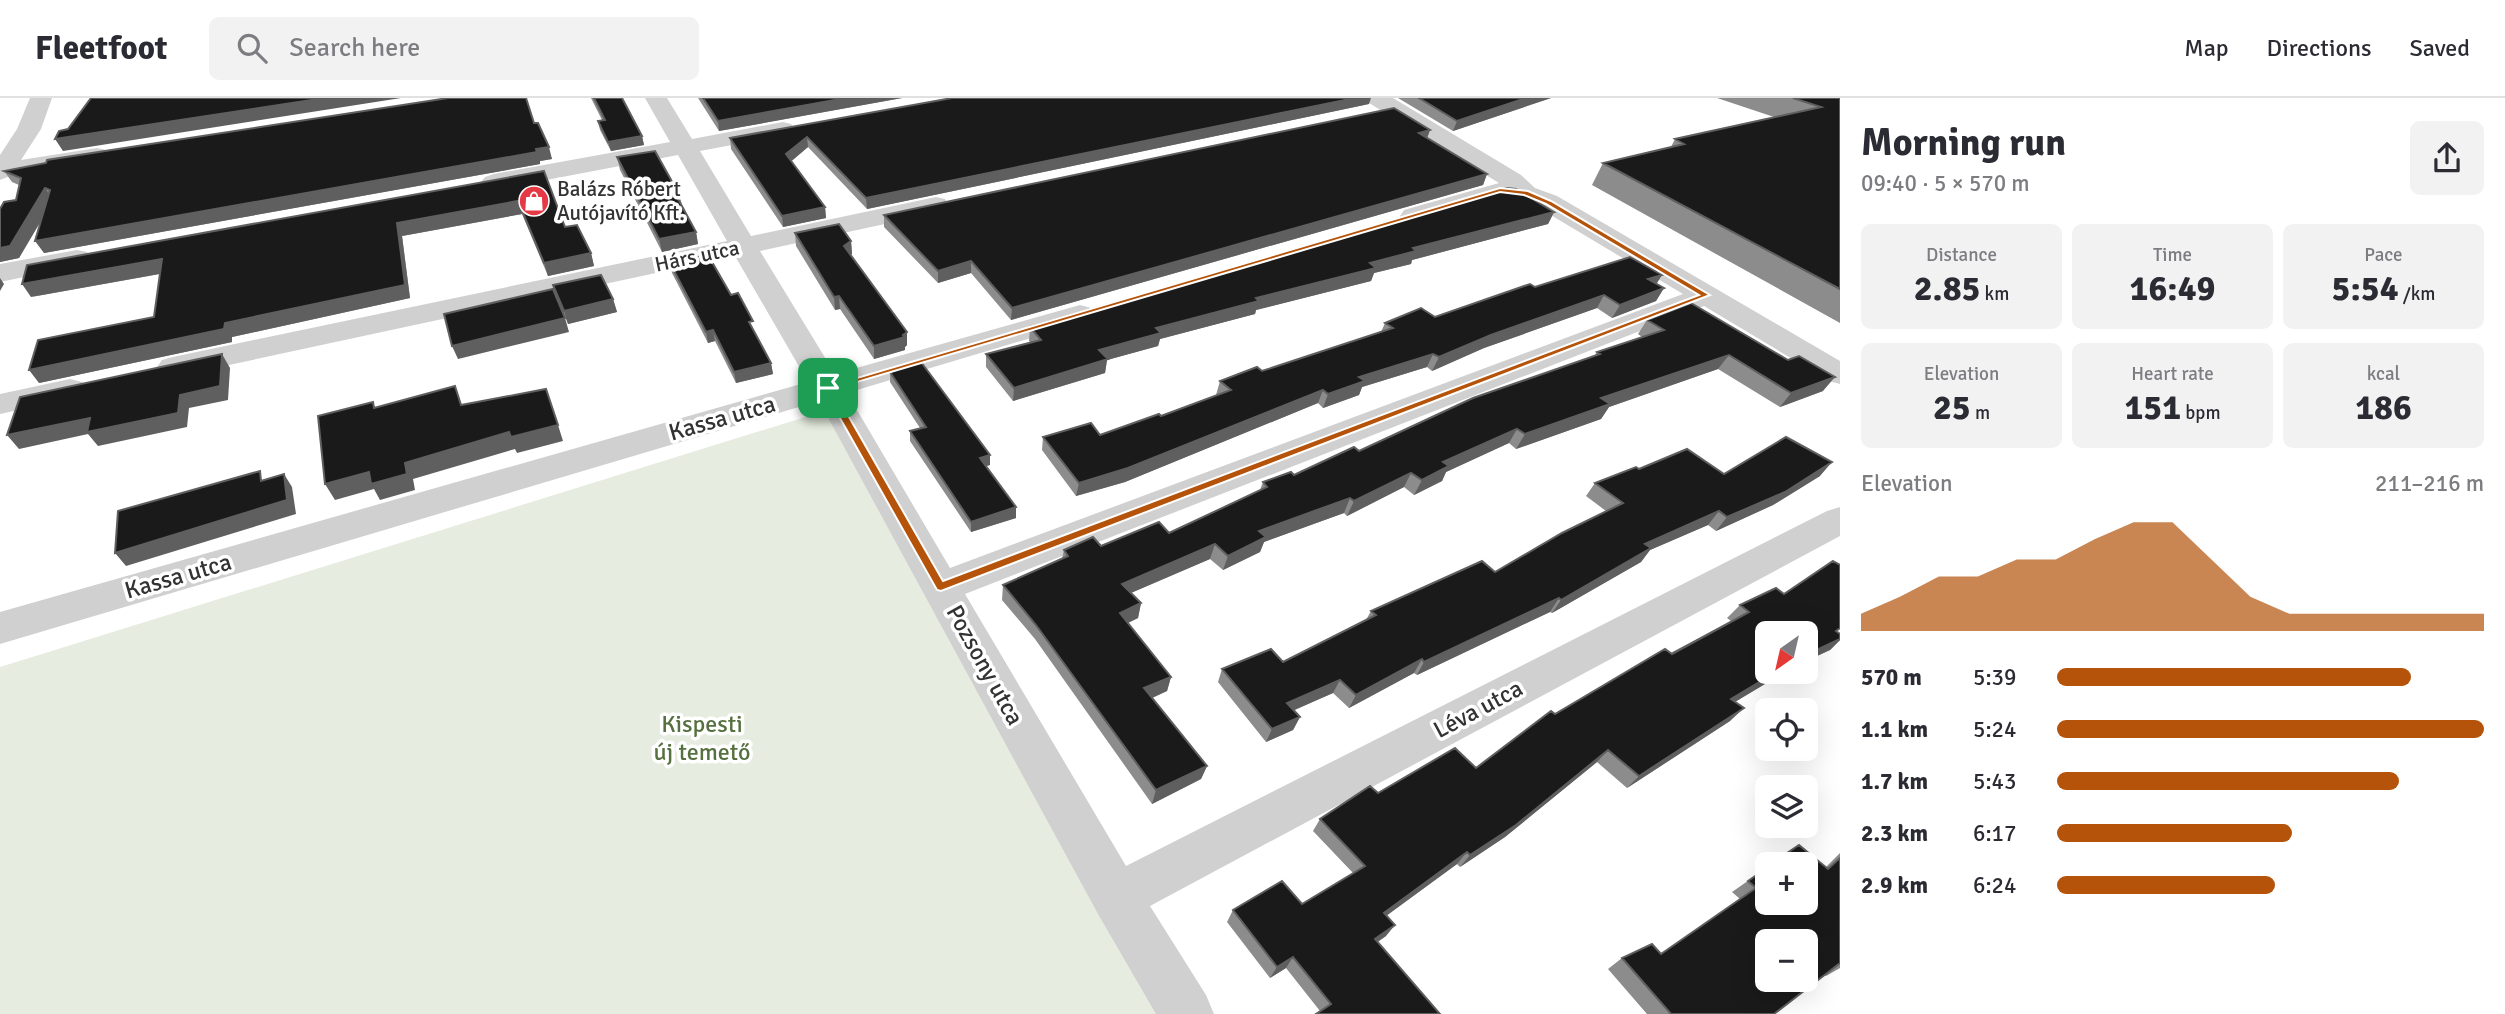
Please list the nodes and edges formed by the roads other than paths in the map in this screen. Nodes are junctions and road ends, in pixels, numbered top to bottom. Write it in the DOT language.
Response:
graph roads {
  1 [pos="41,98"];
  2 [pos="656,98"];
  3 [pos="1379,107"];
  4 [pos="806,125"];
  5 [pos="29,129"];
  6 [pos="0,133"];
  7 [pos="685,147"];
  8 [pos="124,151"];
  9 [pos="1,171"];
  10 [pos="466,187"];
  11 [pos="1525,193"];
  12 [pos="960,200"];
  13 [pos="1381,225"];
  14 [pos="744,246"];
  15 [pos="96,255"];
  16 [pos="0,272"];
  17 [pos="1706,295"];
  18 [pos="1105,306"];
  19 [pos="149,373"];
  20 [pos="1840,374"];
  21 [pos="95,384"];
  22 [pos="828,388"];
  23 [pos="0,404"];
  24 [pos="1840,520"];
  25 [pos="941,587"];
  26 [pos="0,628"];
  27 [pos="1116,897"];
  28 [pos="1186,1014"];
  1 -- 5 [label="street"];
  2 -- 7 [label="street, Pozsony utca"];
  3 -- 11 [label="street"];
  4 -- 7 [label="street"];
  5 -- 6 [label="street"];
  5 -- 9 [label="street"];
  7 -- 10 [label="street"];
  7 -- 14 [label="street, Pozsony utca"];
  8 -- 9 [label="street"];
  11 -- 13 [label="street"];
  11 -- 17 [label="street"];
  12 -- 14 [label="street, Hárs utca"];
  14 -- 19 [label="street, Hárs utca"];
  14 -- 22 [label="street, Pozsony utca"];
  15 -- 16 [label="street"];
  17 -- 20 [label="street"];
  17 -- 25 [label="street"];
  18 -- 22 [label="street, Kassa utca"];
  21 -- 23 [label="street"];
  22 -- 25 [label="street, Pozsony utca"];
  22 -- 26 [label="street, Kassa utca"];
  24 -- 27 [label="street, Léva utca"];
  25 -- 27 [label="street, Pozsony utca"];
  27 -- 28 [label="street, Pozsony utca"];
}
